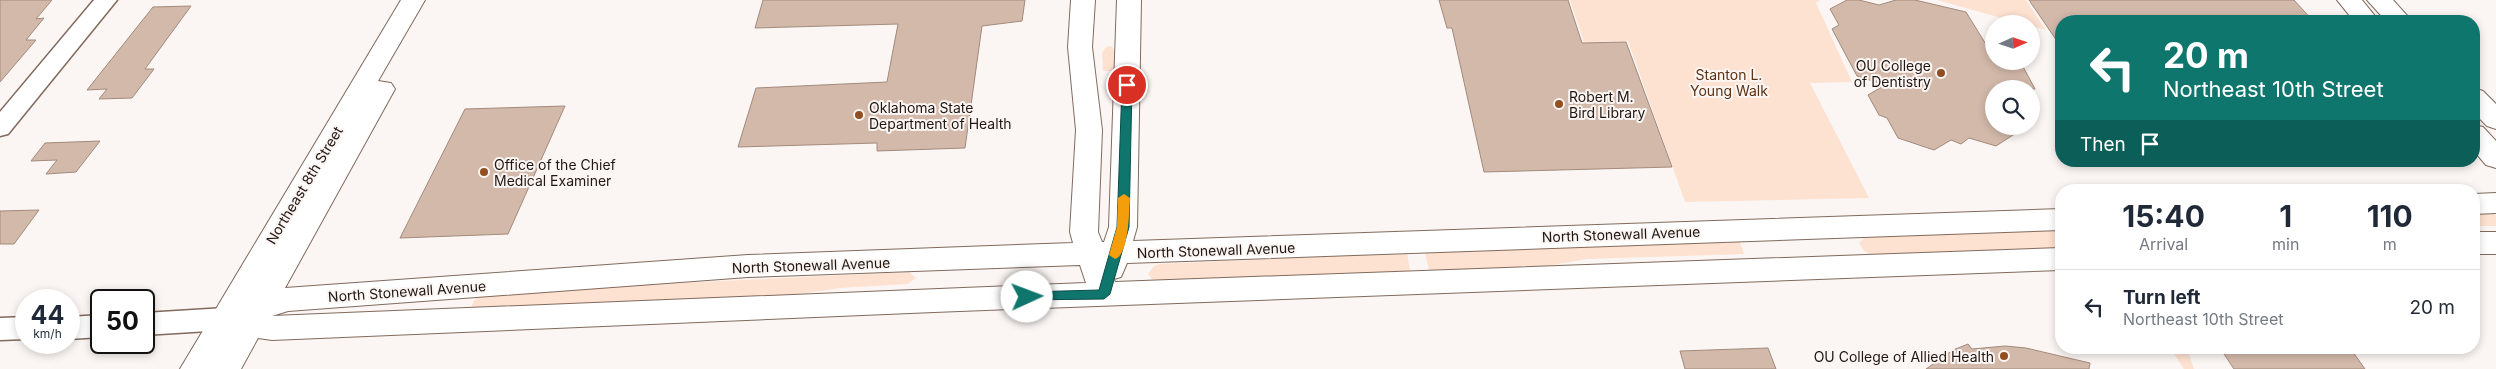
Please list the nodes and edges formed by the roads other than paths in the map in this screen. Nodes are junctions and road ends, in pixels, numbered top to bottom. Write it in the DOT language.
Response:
graph roads {
  1 [pos="106,0"];
  2 [pos="413,0"];
  3 [pos="432,0"];
  4 [pos="1083,0"];
  5 [pos="1129,0"];
  6 [pos="2349,0"];
  7 [pos="2379,0"];
  8 [pos="2362,15"];
  9 [pos="2394,15"];
  10 [pos="2480,103"];
  11 [pos="2496,120"];
  12 [pos="0,128"];
  13 [pos="2480,141"];
  14 [pos="2496,158"];
  15 [pos="2496,203"];
  16 [pos="2480,204"];
  17 [pos="2055,219"];
  18 [pos="2480,243"];
  19 [pos="2496,243"];
  20 [pos="1103,254"];
  21 [pos="2055,259"];
  22 [pos="1104,294"];
  23 [pos="245,317"];
  24 [pos="155,323"];
  25 [pos="15,328"];
  26 [pos="0,329"];
  27 [pos="195,369"];
  28 [pos="225,369"];
  1 -- 12 [label="street"];
  2 -- 23 [label="main road, Northeast 8th Street"];
  3 -- 23 [label="main road, Northeast 8th Street"];
  4 -- 20 [label="main road"];
  5 -- 20 [label="main road"];
  6 -- 8 [label="main road"];
  7 -- 9 [label="main road"];
  10 -- 11 [label="main road"];
  13 -- 14 [label="main road"];
  15 -- 16 [label="main road"];
  17 -- 20 [label="main road, North Stonewall Avenue"];
  18 -- 19 [label="main road"];
  20 -- 22 [label="main road"];
  20 -- 23 [label="main road, North Stonewall Avenue"];
  21 -- 22 [label="main road, North Stonewall Avenue"];
  22 -- 23 [label="main road, North Stonewall Avenue"];
  23 -- 24 [label="street, North Stonewall Avenue"];
  23 -- 27 [label="main road, Northeast 8th Street"];
  23 -- 28 [label="main road, Northeast 8th Street"];
  25 -- 26 [label="street"];
}
